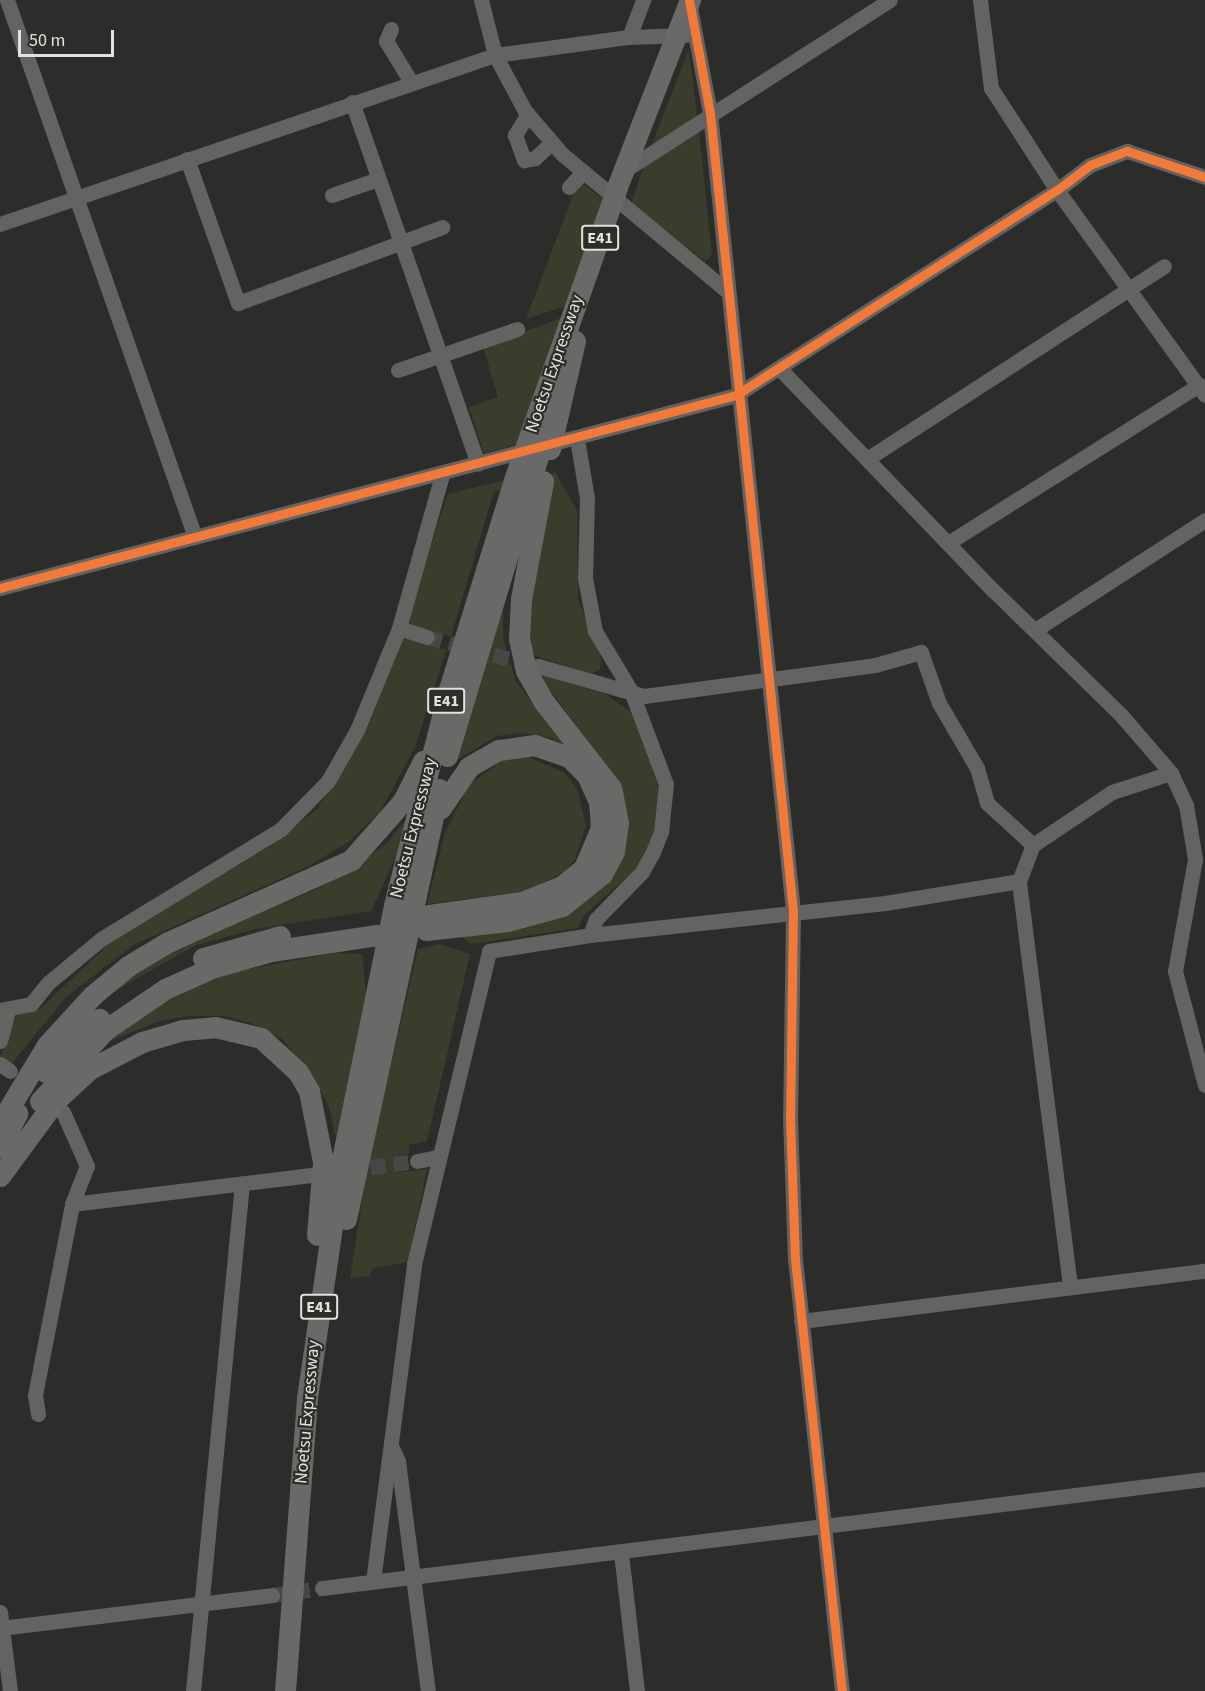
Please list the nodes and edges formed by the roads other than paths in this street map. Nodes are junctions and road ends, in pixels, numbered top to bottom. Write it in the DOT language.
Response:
graph roads {
  1 [pos="7,0"];
  2 [pos="481,0"];
  3 [pos="642,0"];
  4 [pos="689,0"];
  5 [pos="701,0"];
  6 [pos="890,0"];
  7 [pos="980,0"];
  8 [pos="391,29"];
  9 [pos="695,35"];
  10 [pos="629,37"];
  11 [pos="495,55"];
  12 [pos="411,82"];
  13 [pos="352,102"];
  14 [pos="710,113"];
  15 [pos="528,114"];
  16 [pos="552,142"];
  17 [pos="187,159"];
  18 [pos="583,172"];
  19 [pos="1205,177"];
  20 [pos="378,179"];
  21 [pos="599,186"];
  22 [pos="569,187"];
  23 [pos="1057,190"];
  24 [pos="332,195"];
  25 [pos="75,196"];
  26 [pos="0,224"];
  27 [pos="442,227"];
  28 [pos="400,243"];
  29 [pos="1164,266"];
  30 [pos="726,290"];
  31 [pos="1129,290"];
  32 [pos="517,329"];
  33 [pos="441,354"];
  34 [pos="780,369"];
  35 [pos="398,370"];
  36 [pos="1202,390"];
  37 [pos="736,395"];
  38 [pos="577,439"];
  39 [pos="867,459"];
  40 [pos="478,464"];
  41 [pos="442,475"];
  42 [pos="530,478"];
  43 [pos="1205,520"];
  44 [pos="195,537"];
  45 [pos="948,543"];
  46 [pos="0,588"];
  47 [pos="399,628"];
  48 [pos="1035,630"];
  49 [pos="427,637"];
  50 [pos="538,666"];
  51 [pos="767,680"];
  52 [pos="449,689"];
  53 [pos="632,691"];
  54 [pos="1172,773"];
  55 [pos="429,834"];
  56 [pos="1033,845"];
  57 [pos="1200,859"];
  58 [pos="1019,881"];
  59 [pos="793,911"];
  60 [pos="402,926"];
  61 [pos="590,935"];
  62 [pos="4,1009"];
  63 [pos="0,1041"];
  64 [pos="1205,1085"];
  65 [pos="63,1113"];
  66 [pos="0,1123"];
  67 [pos="0,1147"];
  68 [pos="437,1157"];
  69 [pos="417,1161"];
  70 [pos="0,1171"];
  71 [pos="311,1175"];
  72 [pos="0,1176"];
  73 [pos="242,1183"];
  74 [pos="72,1204"];
  75 [pos="1205,1271"];
  76 [pos="1070,1286"];
  77 [pos="801,1321"];
  78 [pos="307,1398"];
  79 [pos="38,1414"];
  80 [pos="391,1446"];
  81 [pos="1205,1479"];
  82 [pos="826,1526"];
  83 [pos="621,1553"];
  84 [pos="414,1576"];
  85 [pos="373,1581"];
  86 [pos="322,1588"];
  87 [pos="272,1595"];
  88 [pos="201,1604"];
  89 [pos="1,1622"];
  90 [pos="10,1691"];
  91 [pos="193,1691"];
  92 [pos="285,1691"];
  93 [pos="296,1691"];
  94 [pos="428,1691"];
  95 [pos="637,1691"];
  96 [pos="842,1691"];
  1 -- 25 [label="street"];
  2 -- 11 [label="street"];
  3 -- 10 [label="street"];
  4 -- 9 [label="street"];
  4 -- 42 [label="highway, Noetsu Expressway / E41, bridge"];
  5 -- 42 [label="highway, Noetsu Expressway / E41, bridge"];
  6 -- 14 [label="street"];
  7 -- 23 [label="street"];
  8 -- 12 [label="street"];
  9 -- 10 [label="street"];
  9 -- 14 [label="street"];
  10 -- 11 [label="street"];
  11 -- 12 [label="street"];
  11 -- 15 [label="street"];
  12 -- 13 [label="street"];
  13 -- 17 [label="street"];
  13 -- 20 [label="street"];
  14 -- 21 [label="street"];
  14 -- 30 [label="street"];
  15 -- 16 [label="street"];
  15 -- 16 [label="street"];
  16 -- 18 [label="street"];
  17 -- 25 [label="street"];
  17 -- 28 [label="street"];
  18 -- 21 [label="street"];
  18 -- 22 [label="street"];
  19 -- 23 [label="street"];
  20 -- 24 [label="street"];
  20 -- 28 [label="street"];
  21 -- 30 [label="street"];
  23 -- 31 [label="street"];
  23 -- 34 [label="street"];
  25 -- 26 [label="street"];
  25 -- 44 [label="street"];
  27 -- 28 [label="street"];
  28 -- 33 [label="street"];
  29 -- 31 [label="street"];
  30 -- 37 [label="street"];
  31 -- 36 [label="street"];
  31 -- 39 [label="street"];
  32 -- 33 [label="street"];
  33 -- 35 [label="street"];
  33 -- 40 [label="street"];
  34 -- 37 [label="street"];
  34 -- 39 [label="street"];
  36 -- 45 [label="street"];
  37 -- 38 [label="street"];
  37 -- 51 [label="street"];
  38 -- 40 [label="street"];
  38 -- 53 [label="street"];
  39 -- 45 [label="street"];
  40 -- 41 [label="street"];
  41 -- 44 [label="street"];
  41 -- 47 [label="street"];
  42 -- 52 [label="highway, Noetsu Expressway / E41"];
  42 -- 55 [label="highway, Noetsu Expressway / E41"];
  42 -- 60 [label="highway"];
  43 -- 48 [label="street"];
  44 -- 46 [label="street"];
  45 -- 48 [label="street"];
  47 -- 49 [label="street"];
  47 -- 62 [label="street"];
  48 -- 54 [label="street"];
  50 -- 53 [label="street"];
  51 -- 53 [label="street"];
  51 -- 56 [label="street"];
  51 -- 59 [label="street"];
  52 -- 60 [label="highway, Noetsu Expressway / E41"];
  52 -- 66 [label="highway"];
  53 -- 61 [label="street"];
  54 -- 56 [label="street"];
  54 -- 57 [label="street"];
  55 -- 60 [label="highway, Noetsu Expressway / E41"];
  55 -- 60 [label="highway"];
  56 -- 58 [label="street"];
  57 -- 64 [label="street"];
  58 -- 59 [label="street"];
  58 -- 76 [label="street"];
  59 -- 61 [label="street"];
  59 -- 77 [label="street"];
  60 -- 67 [label="highway"];
  60 -- 70 [label="highway"];
  60 -- 78 [label="highway, Noetsu Expressway / E41"];
  60 -- 93 [label="highway, Noetsu Expressway / E41"];
  61 -- 68 [label="street"];
  62 -- 63 [label="street"];
  65 -- 74 [label="street"];
  68 -- 69 [label="street"];
  68 -- 80 [label="street"];
  71 -- 73 [label="street"];
  72 -- 78 [label="highway"];
  73 -- 74 [label="street"];
  73 -- 88 [label="street"];
  74 -- 79 [label="street"];
  75 -- 76 [label="street"];
  76 -- 77 [label="street"];
  77 -- 82 [label="street"];
  78 -- 92 [label="highway, Noetsu Expressway / E41"];
  80 -- 84 [label="street"];
  80 -- 85 [label="street"];
  81 -- 82 [label="street"];
  82 -- 83 [label="street"];
  82 -- 96 [label="street"];
  83 -- 84 [label="street"];
  83 -- 95 [label="street"];
  84 -- 85 [label="street"];
  84 -- 94 [label="street"];
  85 -- 86 [label="street"];
  87 -- 88 [label="street"];
  88 -- 89 [label="street"];
  88 -- 91 [label="street"];
  89 -- 90 [label="street"];
}
